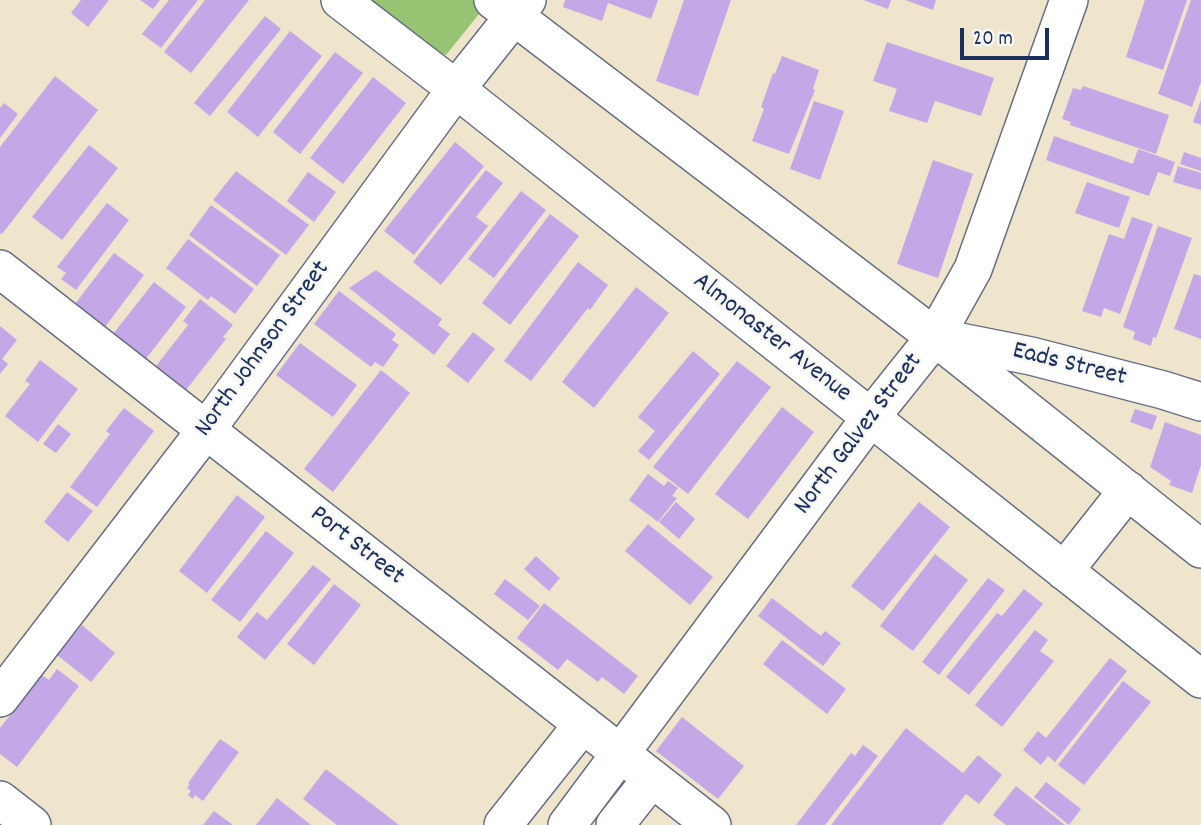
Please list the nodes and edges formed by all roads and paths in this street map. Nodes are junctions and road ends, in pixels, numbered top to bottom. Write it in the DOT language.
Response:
graph roads {
  1 [pos="340,0"];
  2 [pos="1069,0"];
  3 [pos="511,6"];
  4 [pos="456,89"];
  5 [pos="0,269"];
  6 [pos="935,337"];
  7 [pos="1201,402"];
  8 [pos="871,417"];
  9 [pos="206,430"];
  10 [pos="1128,490"];
  11 [pos="1201,549"];
  12 [pos="1064,571"];
  13 [pos="1201,679"];
  14 [pos="0,698"];
  15 [pos="583,724"];
  16 [pos="621,753"];
  17 [pos="652,778"];
  18 [pos="0,800"];
  19 [pos="32,825"];
  20 [pos="503,825"];
  21 [pos="567,825"];
  22 [pos="615,825"];
  23 [pos="712,825"];
  1 -- 4 [label="street, Almonaster Avenue"];
  2 -- 6 [label="street, North Galvez Street"];
  3 -- 4 [label="street, North Johnson Street"];
  3 -- 6 [label="street"];
  4 -- 8 [label="street, Almonaster Avenue"];
  4 -- 9 [label="street, North Johnson Street"];
  5 -- 9 [label="street, Port Street"];
  6 -- 7 [label="street, Eads Street"];
  6 -- 8 [label="street, North Galvez Street"];
  6 -- 10 [label="street"];
  8 -- 12 [label="street, Almonaster Avenue"];
  8 -- 16 [label="street, North Galvez Street"];
  9 -- 14 [label="street, North Johnson Street"];
  9 -- 15 [label="street, Port Street"];
  10 -- 11 [label="street"];
  10 -- 12 [label="street"];
  12 -- 13 [label="street, Almonaster Avenue"];
  15 -- 16 [label="street, Port Street"];
  15 -- 20 [label="street"];
  16 -- 17 [label="street, Port Street"];
  16 -- 21 [label="street, North Galvez Street"];
  17 -- 22 [label="street"];
  17 -- 23 [label="street, Port Street"];
  18 -- 19 [label="street"];
}
